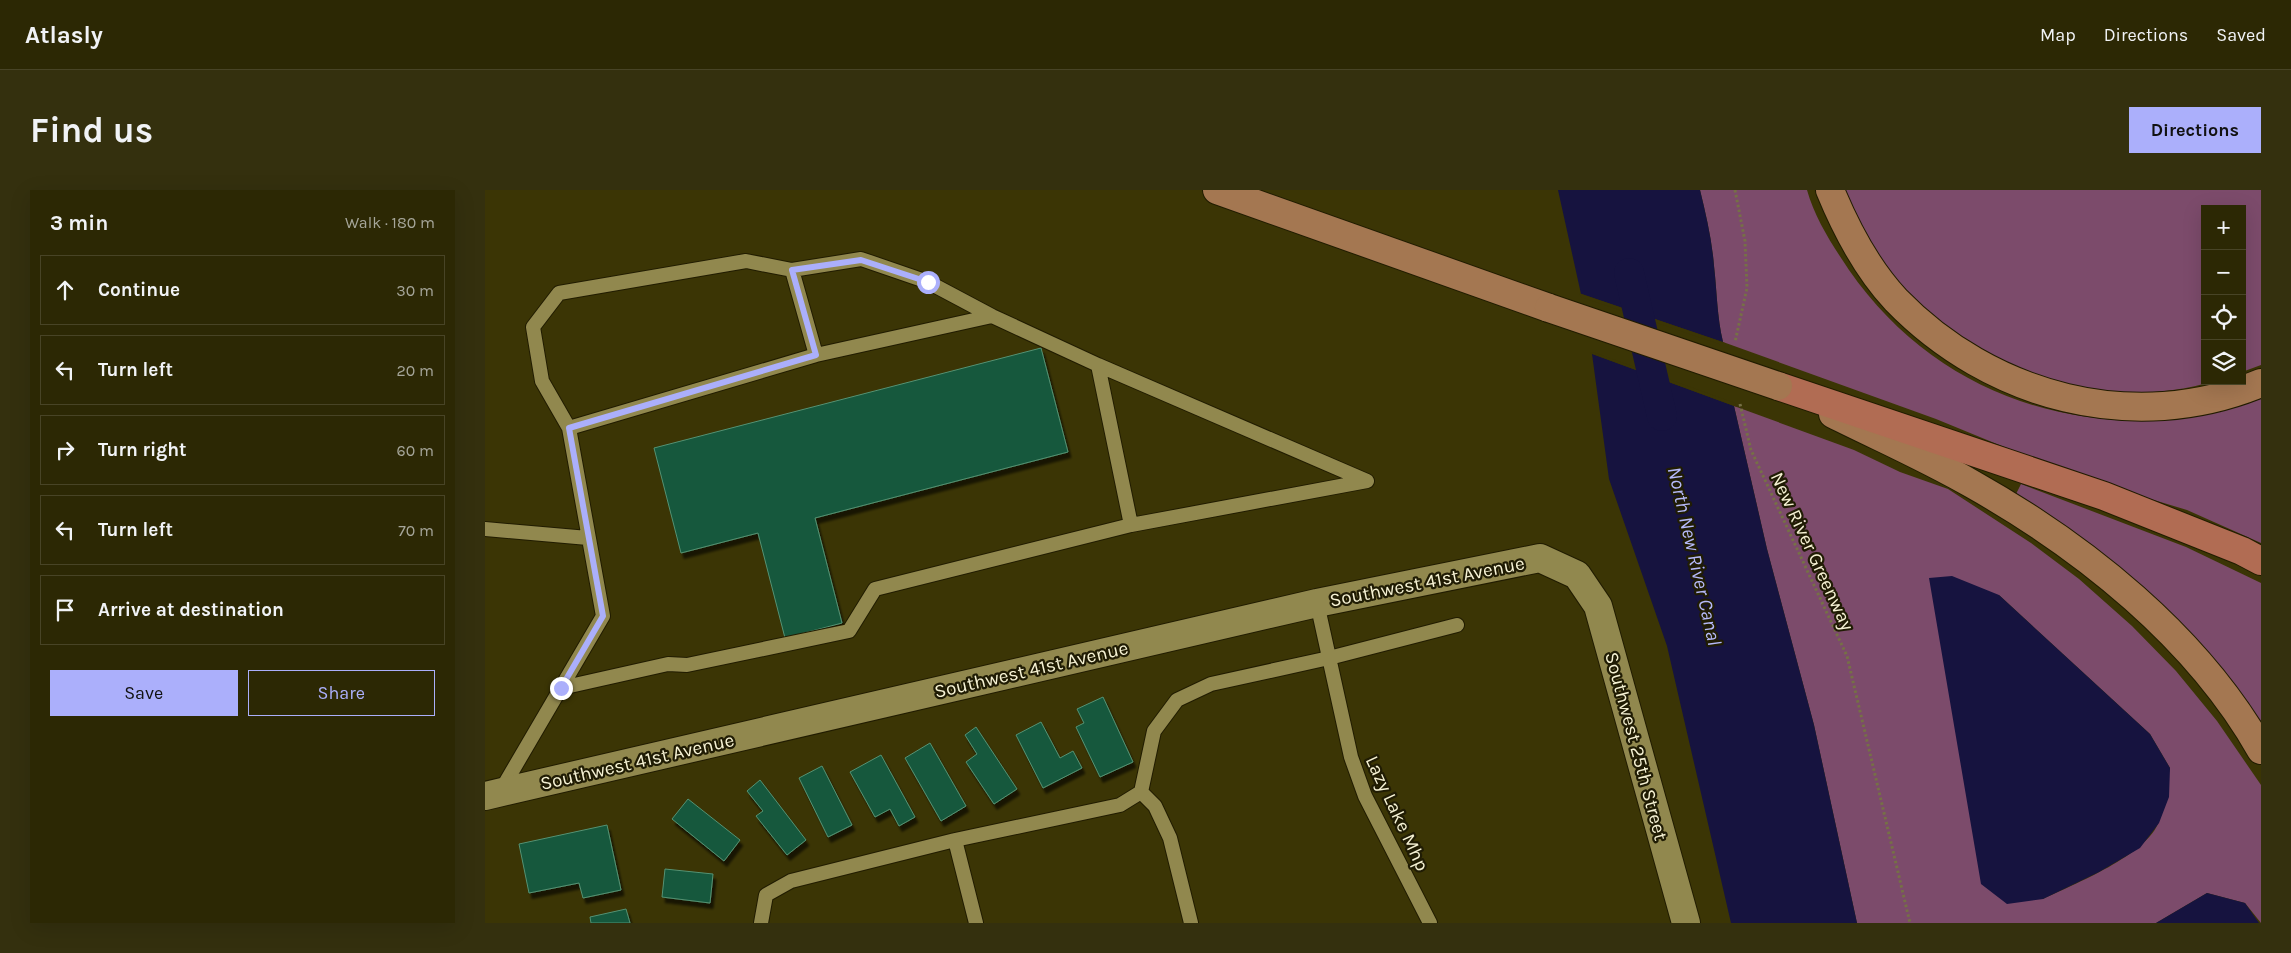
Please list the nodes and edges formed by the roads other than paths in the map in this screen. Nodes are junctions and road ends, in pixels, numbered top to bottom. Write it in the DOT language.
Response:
graph roads {
  1 [pos="1217,190"];
  2 [pos="1830,190"];
  3 [pos="792,270"];
  4 [pos="992,316"];
  5 [pos="816,355"];
  6 [pos="1098,365"];
  7 [pos="2261,383"];
  8 [pos="1779,386"];
  9 [pos="569,428"];
  10 [pos="1131,525"];
  11 [pos="485,529"];
  12 [pos="588,538"];
  13 [pos="2261,561"];
  14 [pos="1577,575"];
  15 [pos="1317,603"];
  16 [pos="1457,625"];
  17 [pos="1329,658"];
  18 [pos="561,688"];
  19 [pos="2261,750"];
  20 [pos="1141,792"];
  21 [pos="492,794"];
  22 [pos="955,840"];
  23 [pos="761,923"];
  24 [pos="976,923"];
  25 [pos="1191,923"];
  26 [pos="1430,923"];
  27 [pos="1686,923"];
  1 -- 8 [label="main road, bridge"];
  2 -- 7 [label="main road"];
  3 -- 4 [label="lane"];
  3 -- 5 [label="lane"];
  3 -- 9 [label="lane"];
  4 -- 5 [label="lane"];
  4 -- 6 [label="lane"];
  5 -- 9 [label="lane"];
  6 -- 10 [label="lane"];
  6 -- 10 [label="lane"];
  8 -- 13 [label="highway"];
  8 -- 19 [label="main road"];
  9 -- 12 [label="lane"];
  10 -- 18 [label="lane"];
  11 -- 12 [label="lane"];
  12 -- 18 [label="lane"];
  14 -- 15 [label="street, Southwest 41st Avenue"];
  14 -- 27 [label="street, Southwest 25th Street"];
  15 -- 17 [label="lane, Lazy Lake Mhp"];
  15 -- 21 [label="street, Southwest 41st Avenue"];
  16 -- 17 [label="lane"];
  17 -- 20 [label="lane"];
  17 -- 26 [label="lane, Lazy Lake Mhp"];
  18 -- 21 [label="lane"];
  20 -- 22 [label="lane"];
  20 -- 25 [label="lane"];
  22 -- 23 [label="lane"];
  22 -- 24 [label="lane"];
}
